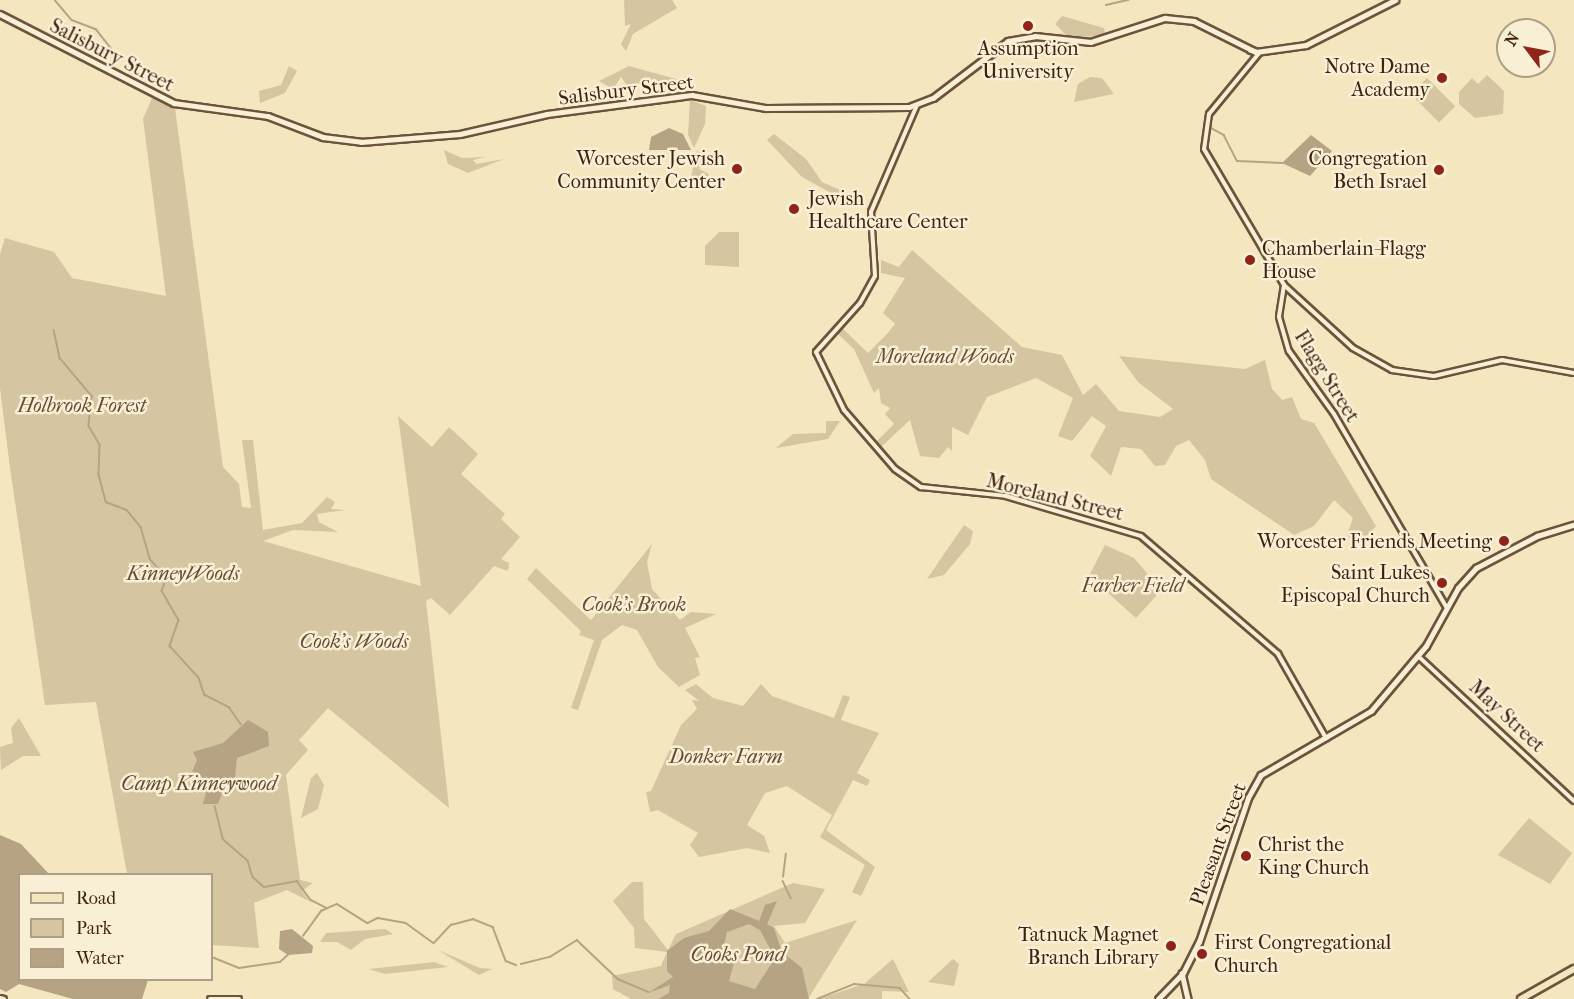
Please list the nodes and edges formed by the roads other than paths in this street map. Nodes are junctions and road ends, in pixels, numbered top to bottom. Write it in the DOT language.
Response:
graph roads {
  1 [pos="1395,0"];
  2 [pos="0,14"];
  3 [pos="1258,52"];
  4 [pos="917,105"];
  5 [pos="1284,285"];
  6 [pos="1574,373"];
  7 [pos="1574,525"];
  8 [pos="1447,609"];
  9 [pos="1418,656"];
  10 [pos="1326,738"];
  11 [pos="1574,801"];
  12 [pos="1574,969"];
  13 [pos="1182,973"];
  14 [pos="210,999"];
  15 [pos="239,999"];
  16 [pos="1158,999"];
  17 [pos="1188,999"];
  18 [pos="1521,999"];
  1 -- 3 [label="main road, Salisbury Street"];
  2 -- 4 [label="main road, Salisbury Street"];
  3 -- 4 [label="main road, Salisbury Street"];
  3 -- 5 [label="street"];
  4 -- 10 [label="street, Moreland Street"];
  5 -- 6 [label="street"];
  5 -- 8 [label="street, Flagg Street"];
  7 -- 8 [label="main road, Pleasant Street"];
  8 -- 9 [label="main road, Pleasant Street"];
  9 -- 10 [label="main road, Pleasant Street"];
  9 -- 11 [label="street, May Street"];
  10 -- 13 [label="main road, Pleasant Street"];
  12 -- 18 [label="main road"];
  13 -- 16 [label="main road, Pleasant Street"];
  13 -- 17 [label="main road"];
  14 -- 15 [label="street"];
}
